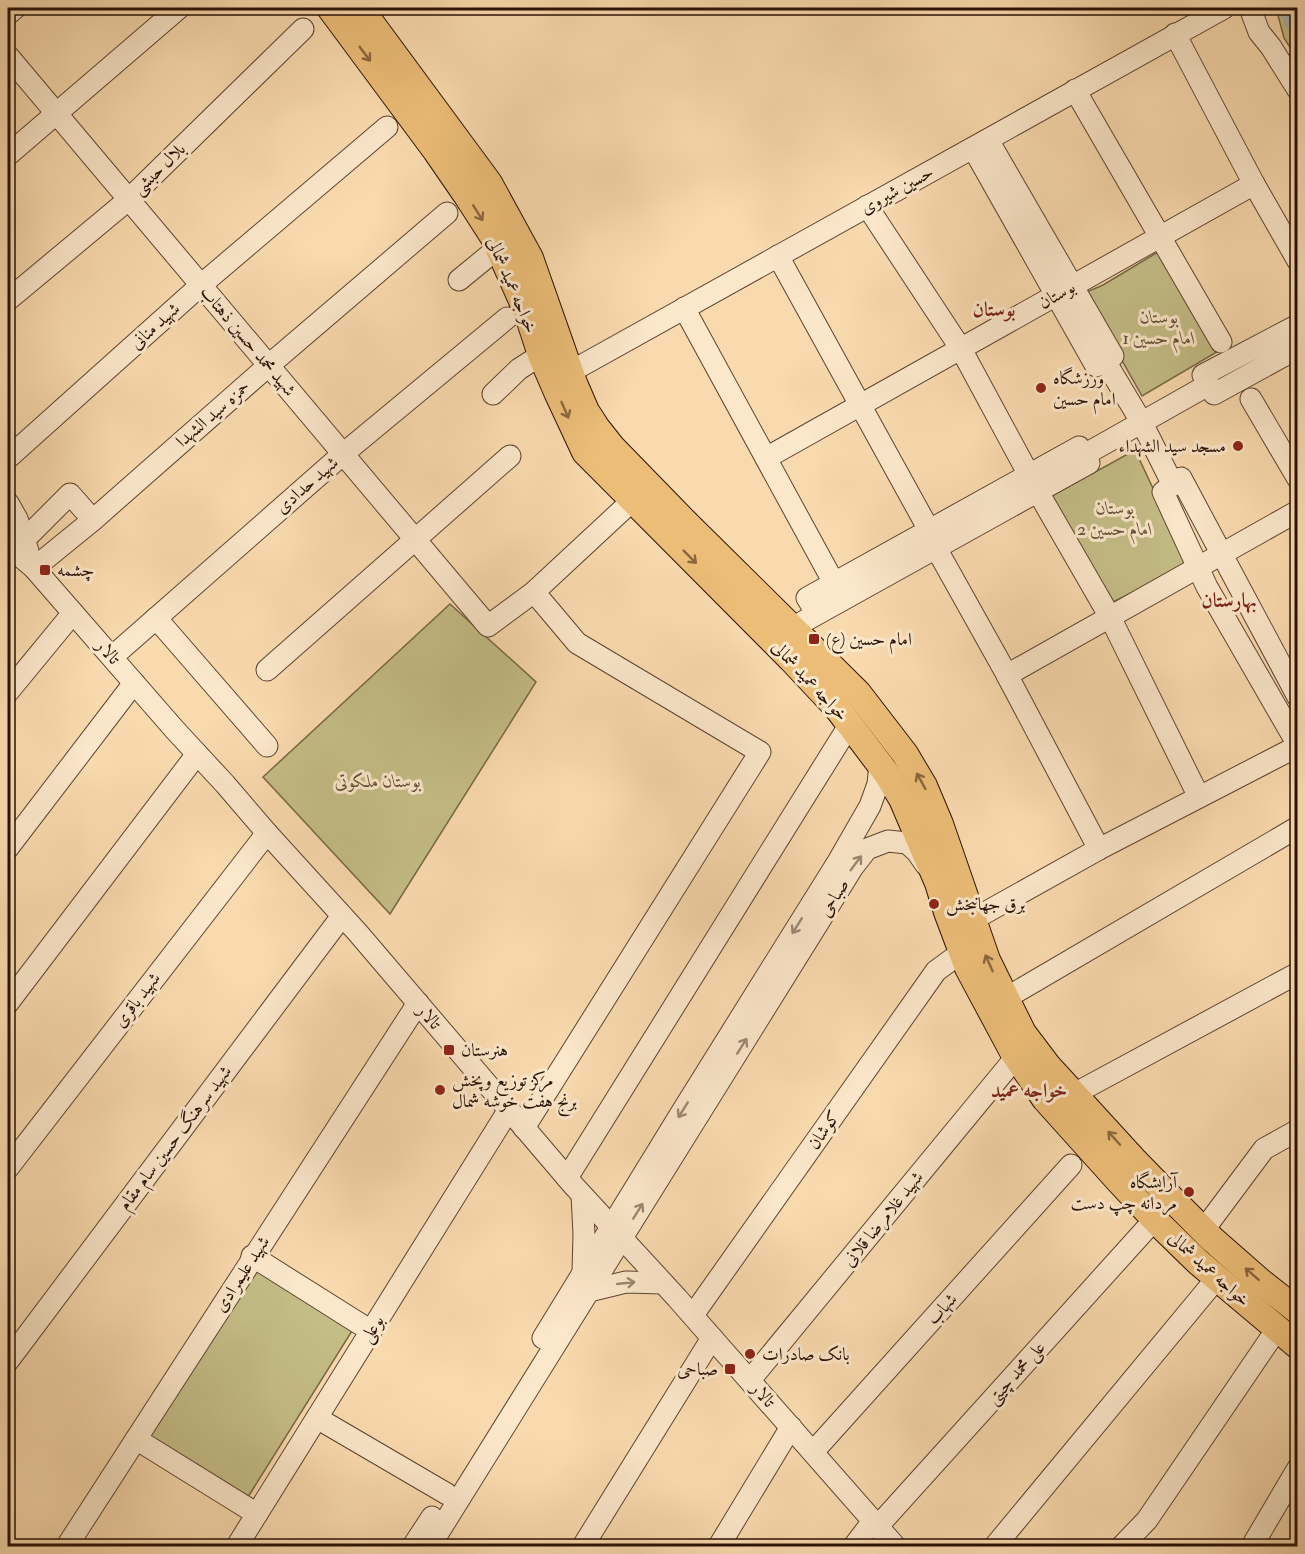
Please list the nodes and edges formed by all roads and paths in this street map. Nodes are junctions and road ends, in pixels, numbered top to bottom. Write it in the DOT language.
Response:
graph roads {
  1 [pos="15,8"];
  2 [pos="179,8"];
  3 [pos="330,8"];
  4 [pos="360,8"];
  5 [pos="1224,8"];
  6 [pos="1250,8"];
  7 [pos="8,14"];
  8 [pos="303,29"];
  9 [pos="1176,34"];
  10 [pos="8,56"];
  11 [pos="1075,90"];
  12 [pos="1298,90"];
  13 [pos="57,114"];
  14 [pos="387,127"];
  15 [pos="980,144"];
  16 [pos="8,155"];
  17 [pos="1254,184"];
  18 [pos="128,200"];
  19 [pos="867,206"];
  20 [pos="447,213"];
  21 [pos="1160,237"];
  22 [pos="498,248"];
  23 [pos="778,256"];
  24 [pos="1298,261"];
  25 [pos="459,280"];
  26 [pos="201,285"];
  27 [pos="1064,291"];
  28 [pos="8,300"];
  29 [pos="684,308"];
  30 [pos="507,318"];
  31 [pos="1298,325"];
  32 [pos="1221,342"];
  33 [pos="1298,348"];
  34 [pos="962,349"];
  35 [pos="541,355"];
  36 [pos="268,366"];
  37 [pos="561,377"];
  38 [pos="1208,385"];
  39 [pos="493,394"];
  40 [pos="1251,399"];
  41 [pos="862,405"];
  42 [pos="1142,423"];
  43 [pos="343,454"];
  44 [pos="510,456"];
  45 [pos="8,458"];
  46 [pos="766,458"];
  47 [pos="1298,479"];
  48 [pos="1033,483"];
  49 [pos="1173,485"];
  50 [pos="633,500"];
  51 [pos="8,502"];
  52 [pos="1298,511"];
  53 [pos="93,520"];
  54 [pos="415,539"];
  55 [pos="933,539"];
  56 [pos="14,552"];
  57 [pos="1222,554"];
  58 [pos="34,568"];
  59 [pos="1198,568"];
  60 [pos="834,583"];
  61 [pos="534,592"];
  62 [pos="73,613"];
  63 [pos="817,614"];
  64 [pos="1110,617"];
  65 [pos="156,618"];
  66 [pos="792,628"];
  67 [pos="112,657"];
  68 [pos="267,670"];
  69 [pos="1007,675"];
  70 [pos="134,683"];
  71 [pos="8,692"];
  72 [pos="1298,697"];
  73 [pos="844,735"];
  74 [pos="1298,745"];
  75 [pos="267,746"];
  76 [pos="197,754"];
  77 [pos="880,764"];
  78 [pos="1199,797"];
  79 [pos="1298,827"];
  80 [pos="267,833"];
  81 [pos="8,848"];
  82 [pos="1099,849"];
  83 [pos="938,883"];
  84 [pos="818,908"];
  85 [pos="342,916"];
  86 [pos="974,920"];
  87 [pos="962,952"];
  88 [pos="1298,973"];
  89 [pos="1006,998"];
  90 [pos="8,1003"];
  91 [pos="417,1003"];
  92 [pos="1016,1057"];
  93 [pos="1061,1092"];
  94 [pos="508,1111"];
  95 [pos="524,1128"];
  96 [pos="1298,1130"];
  97 [pos="1071,1165"];
  98 [pos="8,1168"];
  99 [pos="567,1178"];
  100 [pos="582,1195"];
  101 [pos="1155,1219"];
  102 [pos="1211,1220"];
  103 [pos="617,1232"];
  104 [pos="252,1256"];
  105 [pos="1217,1278"];
  106 [pos="586,1282"];
  107 [pos="663,1283"];
  108 [pos="1298,1311"];
  109 [pos="693,1315"];
  110 [pos="1277,1329"];
  111 [pos="371,1331"];
  112 [pos="712,1338"];
  113 [pos="1298,1346"];
  114 [pos="8,1361"];
  115 [pos="750,1380"];
  116 [pos="317,1418"];
  117 [pos="791,1427"];
  118 [pos="136,1439"];
  119 [pos="813,1452"];
  120 [pos="1298,1468"];
  121 [pos="447,1494"];
  122 [pos="257,1514"];
  123 [pos="875,1524"];
  124 [pos="67,1546"];
  125 [pos="237,1546"];
  126 [pos="413,1546"];
  127 [pos="430,1546"];
  128 [pos="583,1546"];
  129 [pos="719,1546"];
  130 [pos="854,1546"];
  131 [pos="895,1546"];
  132 [pos="995,1546"];
  133 [pos="1122,1546"];
  134 [pos="1252,1546"];
  1 -- 7 [label="street"];
  2 -- 13 [label="street"];
  3 -- 22 [label="main road, خواجه عمید شمالی, one-way"];
  4 -- 37 [label="main road, خواجه عمید شمالی"];
  5 -- 9 [label="street, حسین شیروی"];
  6 -- 12 [label="street"];
  8 -- 18 [label="street, بلال حبشی"];
  9 -- 11 [label="street, حسین شیروی"];
  9 -- 17 [label="street"];
  10 -- 13 [label="street, شهید محمد حسین ذهتاب"];
  11 -- 15 [label="street, حسین شیروی"];
  11 -- 21 [label="street"];
  13 -- 16 [label="street"];
  13 -- 18 [label="street, شهید محمد حسین ذهتاب"];
  14 -- 26 [label="street, شهید منانی"];
  15 -- 19 [label="street, حسین شیروی"];
  15 -- 27 [label="street"];
  17 -- 21 [label="street, بوستان"];
  17 -- 24 [label="street"];
  18 -- 26 [label="street, شهید محمد حسین ذهتاب"];
  18 -- 28 [label="street, بلال حبشی"];
  19 -- 23 [label="street, حسین شیروی"];
  19 -- 34 [label="street"];
  20 -- 36 [label="street, حمزه سید الشهدا"];
  21 -- 27 [label="street, بوستان"];
  21 -- 32 [label="street"];
  22 -- 25 [label="street"];
  22 -- 35 [label="main road, خواجه عمید شمالی"];
  23 -- 29 [label="street, حسین شیروی"];
  23 -- 41 [label="street"];
  26 -- 36 [label="street, شهید محمد حسین ذهتاب"];
  26 -- 45 [label="street, شهید منانی"];
  27 -- 34 [label="street, بوستان"];
  27 -- 42 [label="street"];
  29 -- 37 [label="street, حسین شیروی"];
  29 -- 46 [label="street"];
  30 -- 43 [label="street, شهید حدادی"];
  31 -- 38 [label="street"];
  33 -- 38 [label="street"];
  34 -- 41 [label="street, بوستان"];
  34 -- 48 [label="street"];
  35 -- 37 [label="main road, خواجه عمید شمالی"];
  35 -- 39 [label="street"];
  36 -- 43 [label="street, شهید محمد حسین ذهتاب"];
  36 -- 53 [label="street, حمزه سید الشهدا"];
  37 -- 50 [label="main road, خواجه عمید شمالی, one-way"];
  37 -- 66 [label="main road, خواجه عمید شمالی"];
  38 -- 42 [label="street"];
  40 -- 47 [label="street"];
  41 -- 46 [label="street, بوستان"];
  41 -- 55 [label="street"];
  42 -- 48 [label="street"];
  42 -- 49 [label="street"];
  43 -- 54 [label="street, شهید محمد حسین ذهتاب"];
  43 -- 65 [label="street, شهید حدادی"];
  44 -- 54 [label="street"];
  46 -- 60 [label="street"];
  48 -- 55 [label="street"];
  48 -- 64 [label="street"];
  49 -- 57 [label="street"];
  49 -- 59 [label="street"];
  50 -- 61 [label="street"];
  50 -- 73 [label="main road, خواجه عمید شمالی, one-way"];
  51 -- 56 [label="street, تالار"];
  52 -- 57 [label="street"];
  53 -- 56 [label="street"];
  53 -- 58 [label="street, حمزه سید الشهدا"];
  54 -- 61 [label="street, شهید محمد حسین ذهتاب"];
  54 -- 68 [label="street"];
  55 -- 60 [label="street"];
  55 -- 63 [label="street"];
  55 -- 69 [label="street"];
  56 -- 58 [label="street, تالار"];
  57 -- 59 [label="street"];
  57 -- 72 [label="street"];
  58 -- 62 [label="street, تالار"];
  59 -- 64 [label="street"];
  59 -- 74 [label="street"];
  60 -- 63 [label="street"];
  61 -- 95 [label="street"];
  62 -- 67 [label="street, تالار"];
  62 -- 71 [label="street"];
  63 -- 66 [label="street"];
  64 -- 69 [label="street"];
  64 -- 78 [label="street"];
  65 -- 67 [label="street, شهید حدادی"];
  65 -- 75 [label="street"];
  86 -- 66 [label="main road, خواجه عمید شمالی, one-way"];
  67 -- 70 [label="street, تالار"];
  69 -- 82 [label="street"];
  70 -- 76 [label="street, تالار"];
  70 -- 81 [label="street"];
  73 -- 77 [label="main road, خواجه عمید شمالی"];
  73 -- 99 [label="street"];
  74 -- 78 [label="street"];
  76 -- 80 [label="street, تالار"];
  76 -- 90 [label="street"];
  77 -- 83 [label="main road, خواجه عمید شمالی"];
  77 -- 84 [label="street, صباحی"];
  78 -- 82 [label="street"];
  79 -- 89 [label="street"];
  80 -- 85 [label="street, تالار"];
  80 -- 98 [label="street, شهید باقری"];
  82 -- 86 [label="street"];
  84 -- 83 [label="street, صباحی, one-way"];
  83 -- 87 [label="main road, خواجه عمید شمالی"];
  84 -- 103 [label="street, صباحی"];
  85 -- 91 [label="street, تالار"];
  85 -- 114 [label="street, شهید سرهنگ حسین سام مقام"];
  89 -- 86 [label="main road, خواجه عمید شمالی, one-way"];
  87 -- 92 [label="main road, خواجه عمید شمالی"];
  87 -- 109 [label="street, کوشان"];
  88 -- 93 [label="street"];
  89 -- 93 [label="main road, خواجه عمید شمالی"];
  91 -- 94 [label="street, تالار"];
  91 -- 104 [label="street, شهید علیمرادی"];
  92 -- 93 [label="main road, خواجه عمید شمالی"];
  92 -- 115 [label="street, شهید غلامرضا قلانی"];
  93 -- 101 [label="main road, خواجه عمید شمالی"];
  108 -- 93 [label="main road, خواجه عمید شمالی, one-way"];
  94 -- 95 [label="street, تالار"];
  94 -- 111 [label="street, بوعلی"];
  95 -- 99 [label="street, تالار"];
  96 -- 102 [label="street"];
  97 -- 119 [label="street, شهاب"];
  99 -- 100 [label="street, تالار"];
  100 -- 103 [label="street, تالار"];
  100 -- 106 [label="street"];
  101 -- 105 [label="main road, خواجه عمید شمالی"];
  101 -- 123 [label="street, علی محمد چیتی"];
  103 -- 106 [label="street, صباحی"];
  103 -- 107 [label="street, تالار"];
  104 -- 111 [label="street"];
  104 -- 118 [label="street, شهید علیمرادی"];
  105 -- 110 [label="main road, خواجه عمید شمالی"];
  105 -- 132 [label="street"];
  106 -- 107 [label="street, one-way"];
  106 -- 121 [label="street, صباحی"];
  106 -- 127 [label="street, صباحی"];
  107 -- 109 [label="street, تالار"];
  109 -- 112 [label="street, تالار"];
  110 -- 113 [label="main road, خواجه عمید شمالی"];
  110 -- 133 [label="street"];
  111 -- 116 [label="street, بوعلی"];
  112 -- 115 [label="street, تالار"];
  112 -- 128 [label="street"];
  115 -- 117 [label="street, تالار"];
  116 -- 121 [label="street"];
  116 -- 122 [label="street, بوعلی"];
  117 -- 119 [label="street, تالار"];
  117 -- 129 [label="street"];
  118 -- 122 [label="street"];
  118 -- 124 [label="street, شهید علیمرادی"];
  119 -- 123 [label="street, تالار"];
  120 -- 134 [label="street"];
  121 -- 126 [label="street, صباحی"];
  122 -- 125 [label="street, بوعلی"];
  123 -- 130 [label="street, علی محمد چیتی"];
  123 -- 131 [label="street, تالار"];
}
